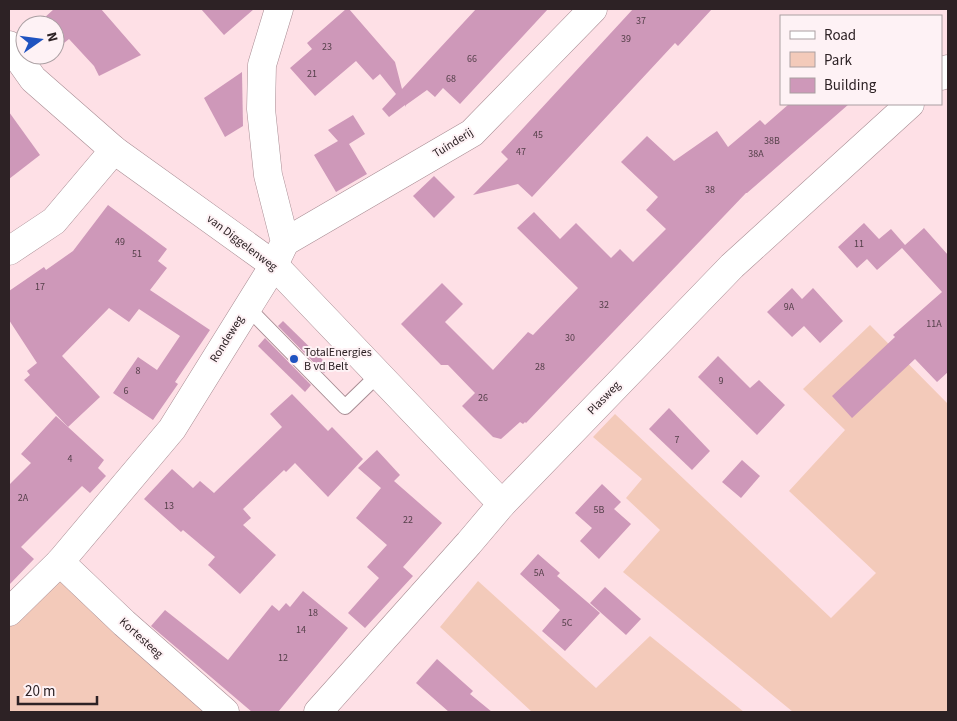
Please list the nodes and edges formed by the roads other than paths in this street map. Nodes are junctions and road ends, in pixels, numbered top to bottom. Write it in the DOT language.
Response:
graph roads {
  1 [pos="279,9"];
  2 [pos="593,9"];
  3 [pos="9,45"];
  4 [pos="909,105"];
  5 [pos="114,150"];
  6 [pos="9,251"];
  7 [pos="279,254"];
  8 [pos="248,308"];
  9 [pos="379,374"];
  10 [pos="502,504"];
  11 [pos="60,562"];
  12 [pos="9,612"];
  13 [pos="225,712"];
  14 [pos="318,712"];
  1 -- 7 [label="street"];
  2 -- 7 [label="street, Tuinderij"];
  3 -- 5 [label="street, van Diggelenweg"];
  4 -- 10 [label="street, Plasweg"];
  5 -- 6 [label="street"];
  5 -- 7 [label="street, van Diggelenweg"];
  7 -- 8 [label="street, Rondeweg"];
  7 -- 9 [label="street, van Diggelenweg"];
  8 -- 9 [label="lane"];
  8 -- 11 [label="street, Rondeweg"];
  9 -- 10 [label="street, van Diggelenweg"];
  10 -- 14 [label="street, Plasweg"];
  11 -- 12 [label="street, Rondeweg"];
  11 -- 13 [label="street, Kortesteeg"];
}
